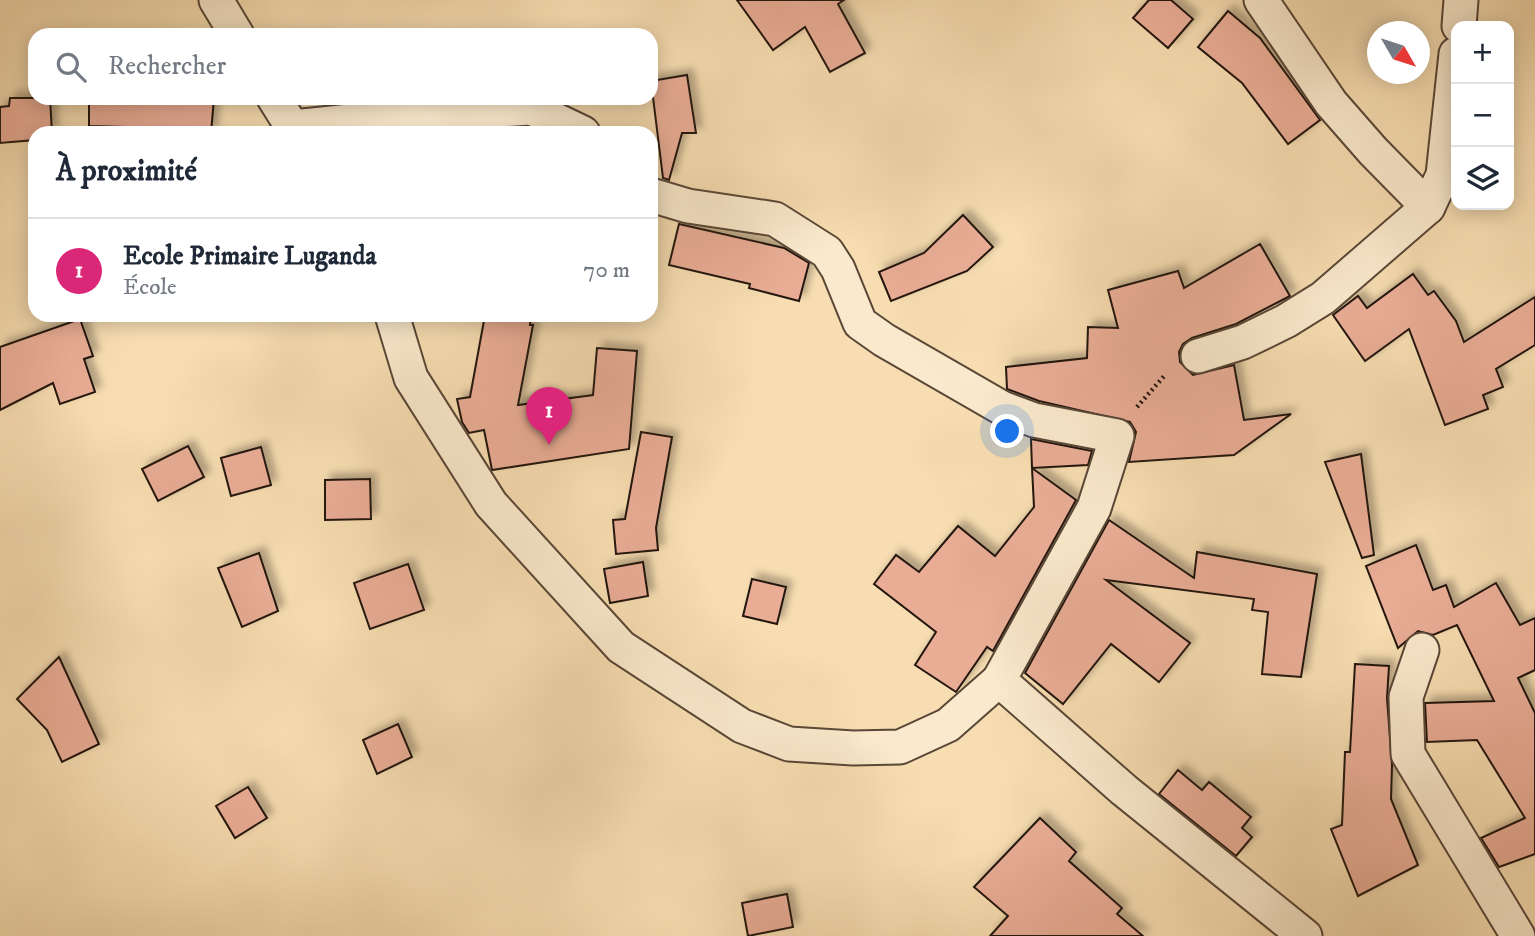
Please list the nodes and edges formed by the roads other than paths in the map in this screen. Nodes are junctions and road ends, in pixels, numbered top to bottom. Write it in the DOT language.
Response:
graph roads {
  1 [pos="216,0"];
  2 [pos="1261,0"];
  3 [pos="1461,0"];
  4 [pos="1459,21"];
  5 [pos="233,28"];
  6 [pos="1453,84"];
  7 [pos="278,105"];
  8 [pos="292,126"];
  9 [pos="337,126"];
  10 [pos="568,126"];
  11 [pos="658,197"];
  12 [pos="1428,207"];
  13 [pos="394,322"];
  14 [pos="1198,356"];
  15 [pos="1422,650"];
  16 [pos="999,680"];
  17 [pos="1305,936"];
  18 [pos="1518,936"];
  1 -- 5 [label="street"];
  2 -- 12 [label="street"];
  3 -- 4 [label="street"];
  6 -- 12 [label="street"];
  7 -- 8 [label="street"];
  9 -- 10 [label="street"];
  11 -- 16 [label="street"];
  12 -- 14 [label="street"];
  13 -- 16 [label="street"];
  15 -- 18 [label="street"];
  16 -- 17 [label="street"];
}
